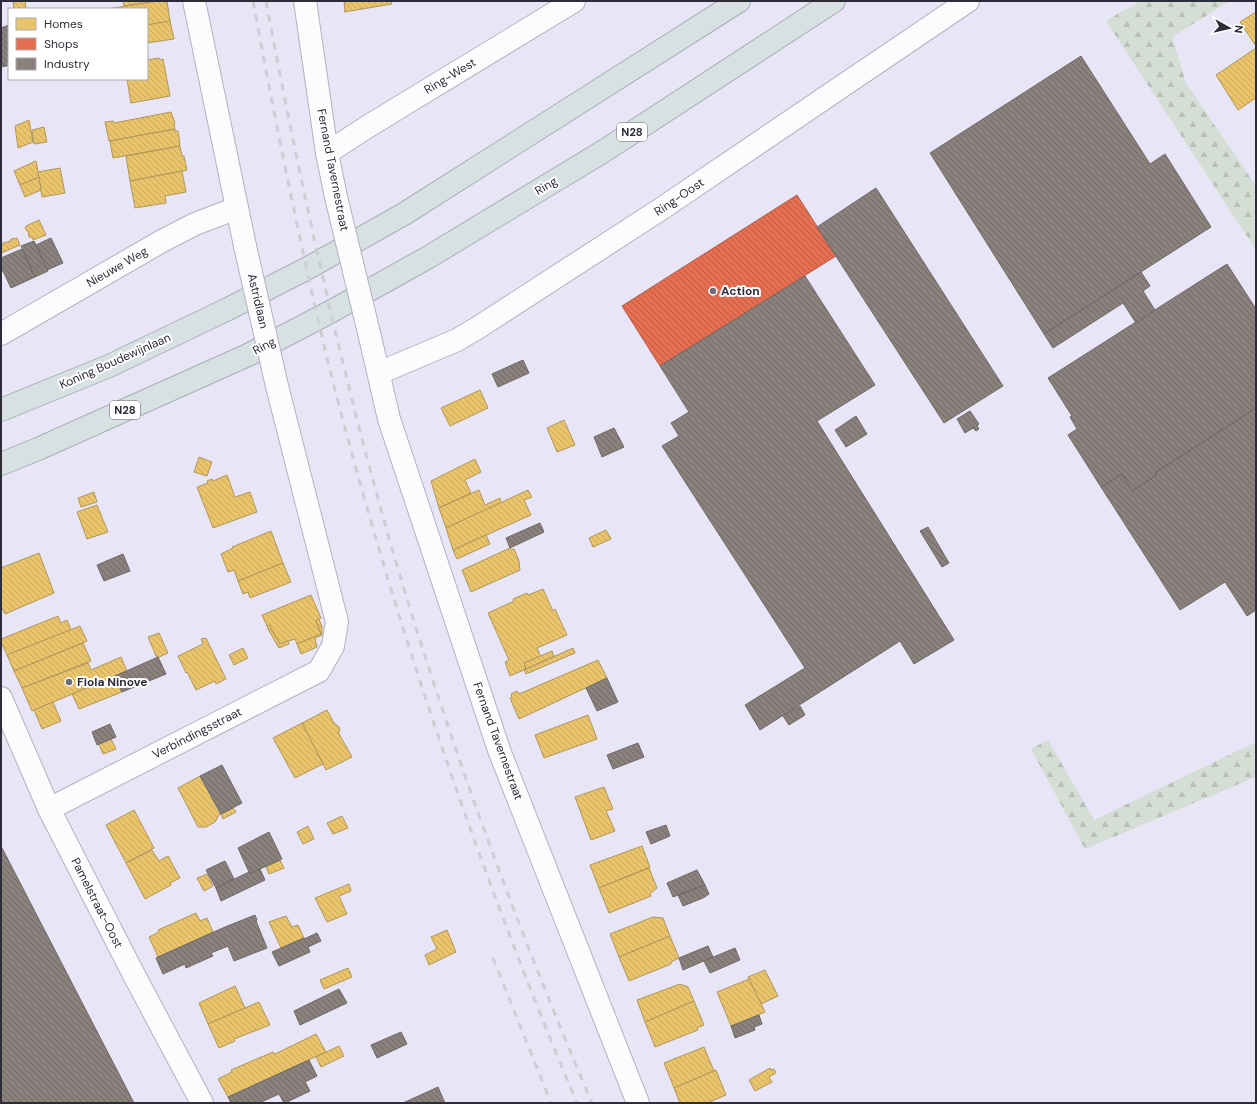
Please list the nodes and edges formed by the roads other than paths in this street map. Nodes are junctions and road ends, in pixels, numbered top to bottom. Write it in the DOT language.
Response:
graph roads {
  1 [pos="194,1"];
  2 [pos="305,1"];
  3 [pos="574,1"];
  4 [pos="739,1"];
  5 [pos="834,1"];
  6 [pos="968,1"];
  7 [pos="327,152"];
  8 [pos="237,208"];
  9 [pos="1,334"];
  10 [pos="379,373"];
  11 [pos="1,410"];
  12 [pos="1,464"];
  13 [pos="333,646"];
  14 [pos="1,698"];
  15 [pos="49,809"];
  16 [pos="202,1103"];
  17 [pos="638,1103"];
  1 -- 8 [label="street, Astridlaan"];
  2 -- 7 [label="street, Fernand Tavernestraat"];
  3 -- 7 [label="street, Ring-West"];
  4 -- 11 [label="highway, Koning Boudewijnlaan"];
  5 -- 12 [label="highway, Ring / N28"];
  6 -- 10 [label="street, Ring-Oost"];
  7 -- 10 [label="street, Fernand Tavernestraat, bridge"];
  8 -- 9 [label="street, Nieuwe Weg"];
  8 -- 13 [label="street, Astridlaan, bridge"];
  10 -- 17 [label="street, Fernand Tavernestraat"];
  13 -- 15 [label="street, Verbindingsstraat"];
  14 -- 15 [label="street, Pamelstraat-Oost"];
  15 -- 16 [label="street, Pamelstraat-Oost"];
}
